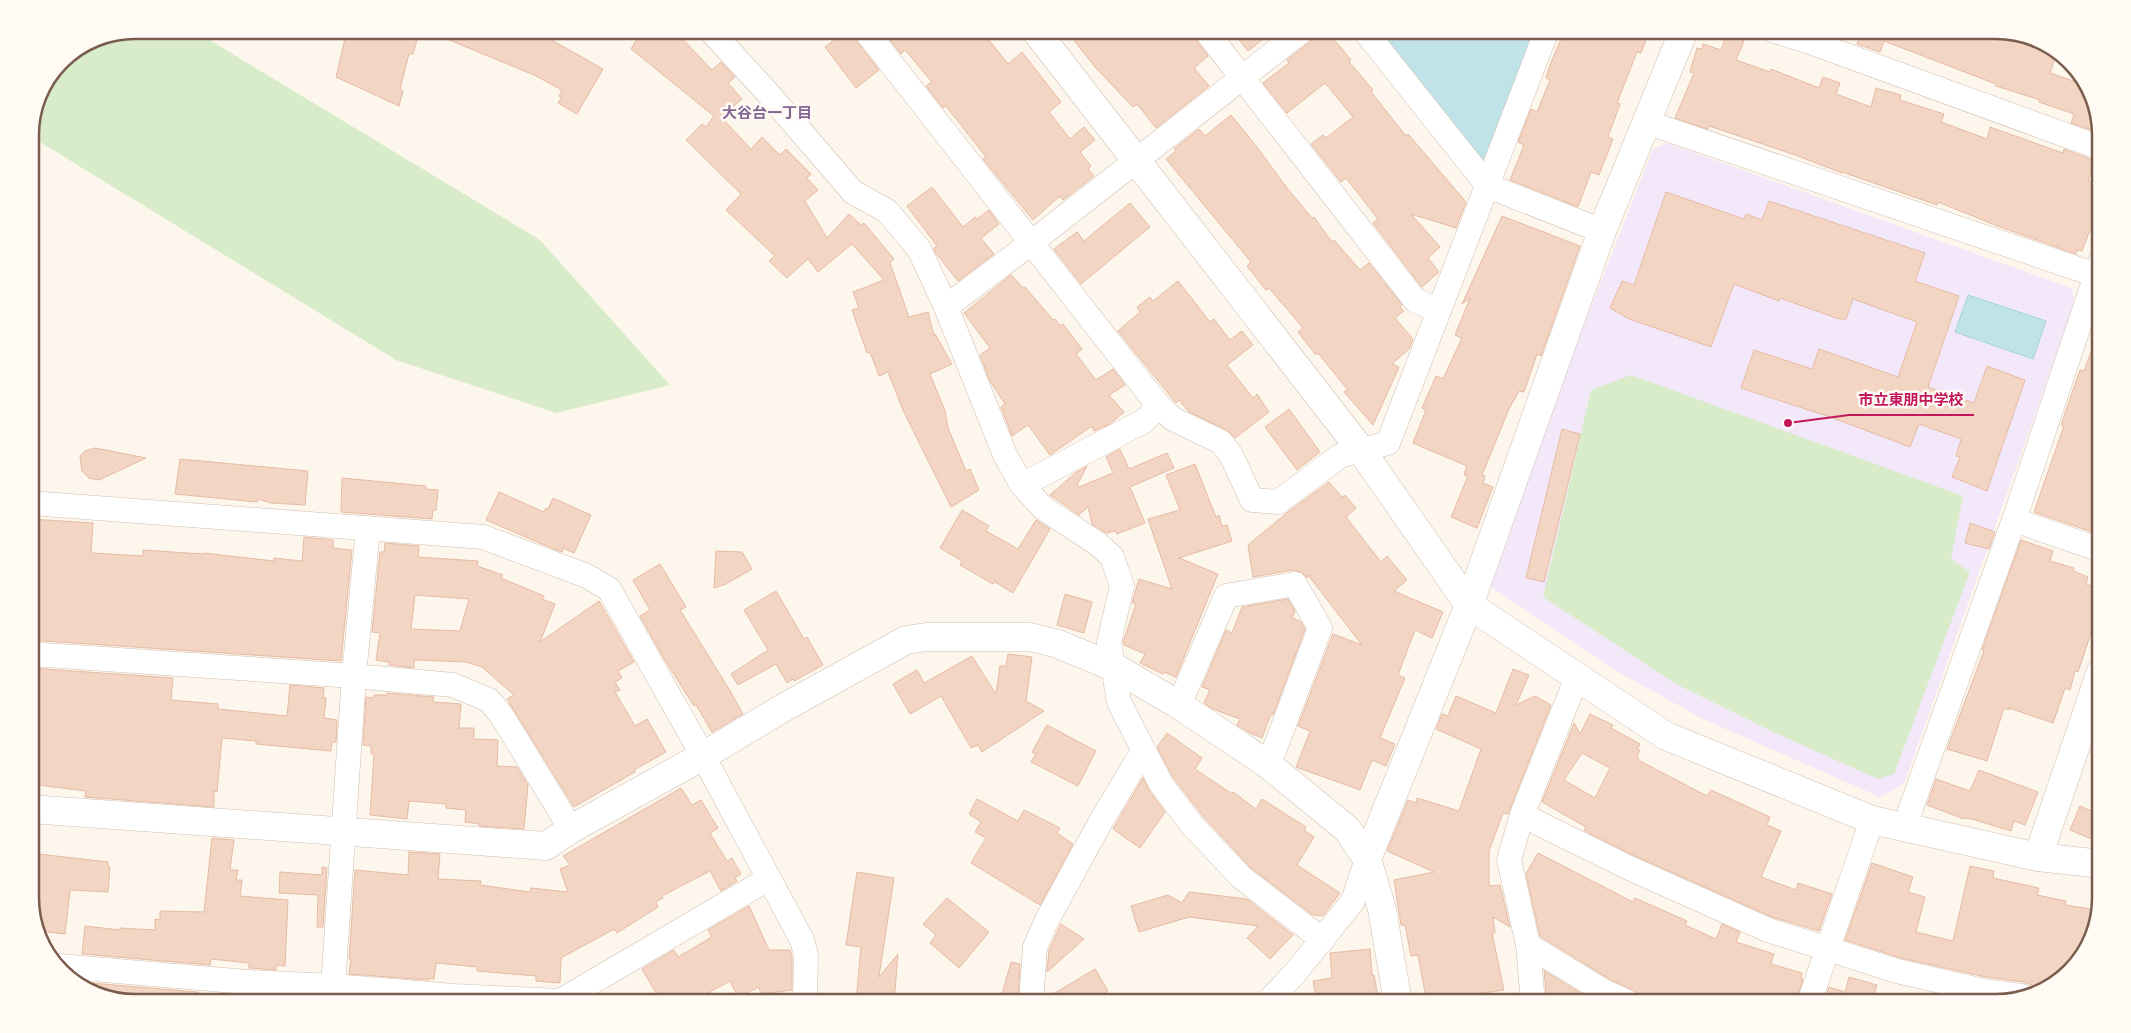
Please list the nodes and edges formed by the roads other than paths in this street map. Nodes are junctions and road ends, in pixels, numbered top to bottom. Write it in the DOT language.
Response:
graph roads {
  1 [pos="718,39"];
  2 [pos="872,39"];
  3 [pos="1042,39"];
  4 [pos="1212,39"];
  5 [pos="1291,39"];
  6 [pos="1371,39"];
  7 [pos="1544,39"];
  8 [pos="1680,39"];
  9 [pos="1820,39"];
  10 [pos="1242,77"];
  11 [pos="1646,122"];
  12 [pos="2092,145"];
  13 [pos="1137,160"];
  14 [pos="1488,186"];
  15 [pos="1602,231"];
  16 [pos="1031,243"];
  17 [pos="2092,266"];
  18 [pos="2092,286"];
  19 [pos="946,308"];
  20 [pos="1439,311"];
  21 [pos="1159,406"];
  22 [pos="1361,450"];
  23 [pos="1022,485"];
  24 [pos="39,504"];
  25 [pos="2014,520"];
  26 [pos="368,528"];
  27 [pos="2092,547"];
  28 [pos="1469,605"];
  29 [pos="39,655"];
  30 [pos="1114,666"];
  31 [pos="354,676"];
  32 [pos="1577,677"];
  33 [pos="2092,698"];
  34 [pos="1179,705"];
  35 [pos="1144,753"];
  36 [pos="703,756"];
  37 [pos="1266,763"];
  38 [pos="39,810"];
  39 [pos="1522,815"];
  40 [pos="1872,820"];
  41 [pos="1908,828"];
  42 [pos="571,829"];
  43 [pos="344,832"];
  44 [pos="2038,857"];
  45 [pos="1367,859"];
  46 [pos="2092,863"];
  47 [pos="768,879"];
  48 [pos="1323,940"];
  49 [pos="1528,945"];
  50 [pos="1828,949"];
  51 [pos="67,967"];
  52 [pos="332,986"];
  53 [pos="246,992"];
  54 [pos="406,994"];
  55 [pos="570,994"];
  56 [pos="805,994"];
  57 [pos="1032,994"];
  58 [pos="1275,994"];
  59 [pos="1396,994"];
  60 [pos="1532,994"];
  61 [pos="1610,994"];
  62 [pos="1812,994"];
  63 [pos="2004,994"];
  1 -- 19 [label="street"];
  2 -- 16 [label="street"];
  3 -- 13 [label="street"];
  4 -- 10 [label="street"];
  5 -- 10 [label="street"];
  6 -- 14 [label="street"];
  7 -- 14 [label="street"];
  8 -- 11 [label="street"];
  9 -- 12 [label="street"];
  10 -- 13 [label="street"];
  10 -- 20 [label="street"];
  11 -- 15 [label="street"];
  11 -- 17 [label="street"];
  13 -- 16 [label="street"];
  13 -- 22 [label="street"];
  14 -- 15 [label="street"];
  14 -- 20 [label="street"];
  15 -- 28 [label="street"];
  16 -- 19 [label="street"];
  16 -- 21 [label="street"];
  18 -- 25 [label="street"];
  19 -- 23 [label="street"];
  20 -- 22 [label="street"];
  21 -- 22 [label="street"];
  21 -- 23 [label="street"];
  22 -- 28 [label="street"];
  23 -- 30 [label="street"];
  24 -- 26 [label="street"];
  25 -- 27 [label="street"];
  25 -- 41 [label="street"];
  26 -- 31 [label="street"];
  26 -- 36 [label="street"];
  28 -- 32 [label="street"];
  28 -- 45 [label="street"];
  29 -- 31 [label="street"];
  30 -- 34 [label="street"];
  30 -- 35 [label="street"];
  30 -- 36 [label="street"];
  31 -- 42 [label="street"];
  31 -- 43 [label="street"];
  32 -- 39 [label="street"];
  32 -- 40 [label="street"];
  33 -- 44 [label="street"];
  34 -- 37 [label="street"];
  34 -- 37 [label="street"];
  35 -- 48 [label="street"];
  35 -- 57 [label="street"];
  36 -- 42 [label="street"];
  36 -- 47 [label="street"];
  37 -- 45 [label="street"];
  38 -- 43 [label="street"];
  39 -- 49 [label="street"];
  39 -- 50 [label="street"];
  40 -- 41 [label="street"];
  40 -- 50 [label="street"];
  41 -- 44 [label="street"];
  42 -- 43 [label="street"];
  43 -- 52 [label="street"];
  44 -- 46 [label="street"];
  45 -- 48 [label="street"];
  45 -- 59 [label="street"];
  47 -- 55 [label="street"];
  47 -- 56 [label="street"];
  48 -- 58 [label="street"];
  49 -- 60 [label="street"];
  49 -- 61 [label="street"];
  50 -- 62 [label="street"];
  50 -- 63 [label="street"];
  51 -- 53 [label="street"];
  52 -- 53 [label="street"];
  52 -- 54 [label="street"];
}
